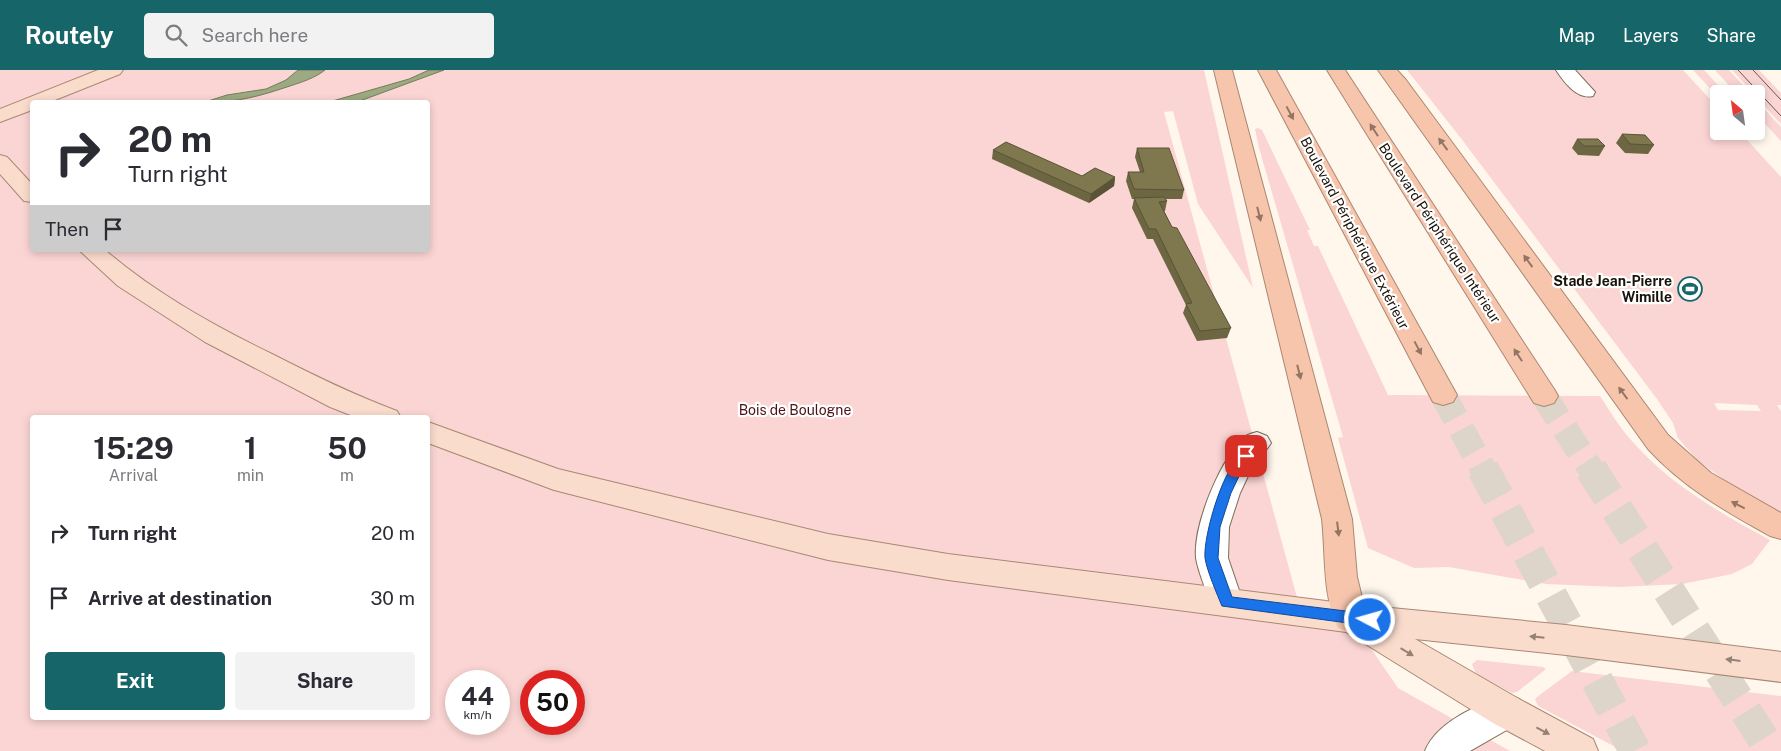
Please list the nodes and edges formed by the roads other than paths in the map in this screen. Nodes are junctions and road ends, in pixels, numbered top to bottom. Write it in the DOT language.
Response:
graph roads {
  1 [pos="114,70"];
  2 [pos="1223,70"];
  3 [pos="1267,70"];
  4 [pos="1336,70"];
  5 [pos="1387,70"];
  6 [pos="1565,70"];
  7 [pos="1586,92"];
  8 [pos="40,100"];
  9 [pos="30,104"];
  10 [pos="0,116"];
  11 [pos="0,161"];
  12 [pos="30,194"];
  13 [pos="93,252"];
  14 [pos="1443,396"];
  15 [pos="1544,396"];
  16 [pos="379,415"];
  17 [pos="430,433"];
  18 [pos="1257,443"];
  19 [pos="1781,527"];
  20 [pos="1227,602"];
  21 [pos="1350,618"];
  22 [pos="1781,667"];
  23 [pos="1506,712"];
  24 [pos="1443,751"];
  25 [pos="1580,751"];
  1 -- 8 [label="main road"];
  2 -- 21 [label="highway, one-way"];
  3 -- 14 [label="highway, Boulevard Périphérique Extérieur, one-way"];
  15 -- 4 [label="highway, Boulevard Périphérique Intérieur, one-way"];
  19 -- 5 [label="highway, one-way"];
  6 -- 7 [label="lane"];
  9 -- 10 [label="main road"];
  11 -- 12 [label="main road"];
  13 -- 16 [label="main road"];
  17 -- 20 [label="main road"];
  18 -- 20 [label="lane"];
  20 -- 21 [label="main road"];
  22 -- 21 [label="main road, one-way"];
  21 -- 23 [label="main road, one-way"];
  23 -- 24 [label="lane"];
  23 -- 25 [label="main road, one-way"];
}
